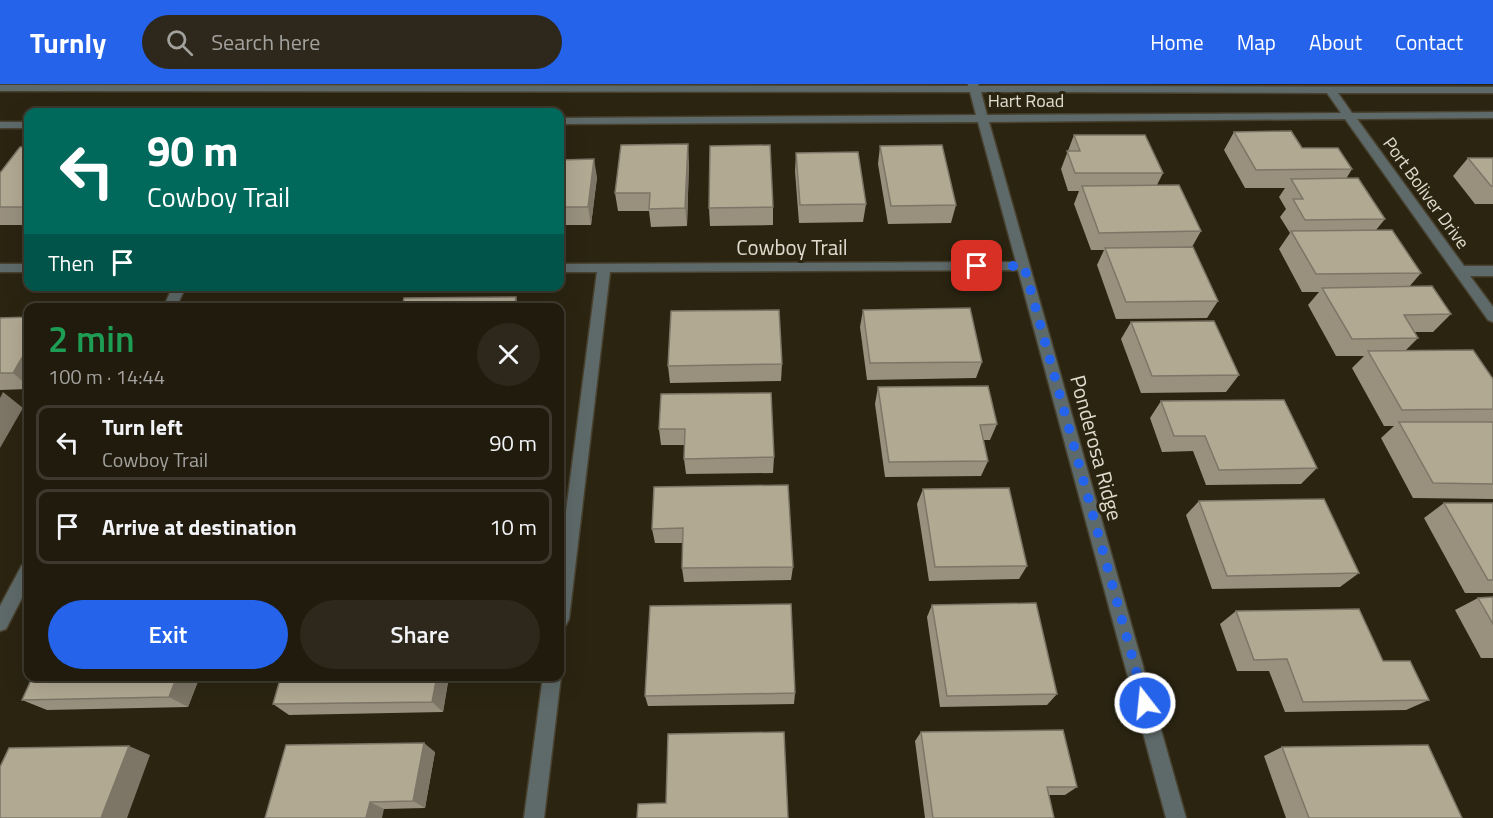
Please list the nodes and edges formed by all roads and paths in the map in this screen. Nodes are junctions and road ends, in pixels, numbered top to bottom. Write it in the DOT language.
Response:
graph roads {
  1 [pos="973,86"];
  2 [pos="1460,87"];
  3 [pos="0,88"];
  4 [pos="1330,90"];
  5 [pos="1493,90"];
  6 [pos="1493,115"];
  7 [pos="1348,116"];
  8 [pos="981,118"];
  9 [pos="564,121"];
  10 [pos="0,125"];
  11 [pos="24,125"];
  12 [pos="1024,266"];
  13 [pos="0,268"];
  14 [pos="24,268"];
  15 [pos="564,268"];
  16 [pos="604,268"];
  17 [pos="1460,271"];
  18 [pos="1493,271"];
  19 [pos="1493,317"];
  20 [pos="24,578"];
  21 [pos="564,587"];
  22 [pos="0,623"];
  23 [pos="551,681"];
  24 [pos="534,818"];
  25 [pos="1176,818"];
  1 -- 3 [label="street, Hart Road"];
  1 -- 4 [label="street, Hart Road"];
  1 -- 8 [label="street, Ponderosa Ridge"];
  2 -- 4 [label="street, Hart Road"];
  2 -- 5 [label="street, Hart Road"];
  4 -- 7 [label="street, Port Boliver Drive"];
  6 -- 7 [label="street, Hart Road"];
  7 -- 8 [label="street, Hart Road"];
  7 -- 17 [label="street, Port Boliver Drive"];
  8 -- 9 [label="street, Hart Road"];
  8 -- 12 [label="street, Ponderosa Ridge"];
  10 -- 11 [label="street"];
  12 -- 16 [label="street, Cowboy Trail"];
  12 -- 25 [label="street, Ponderosa Ridge"];
  13 -- 14 [label="street"];
  15 -- 16 [label="street, Cowboy Trail"];
  16 -- 21 [label="street"];
  17 -- 18 [label="street"];
  17 -- 19 [label="street, Port Boliver Drive"];
  20 -- 22 [label="street"];
  23 -- 24 [label="street"];
}
